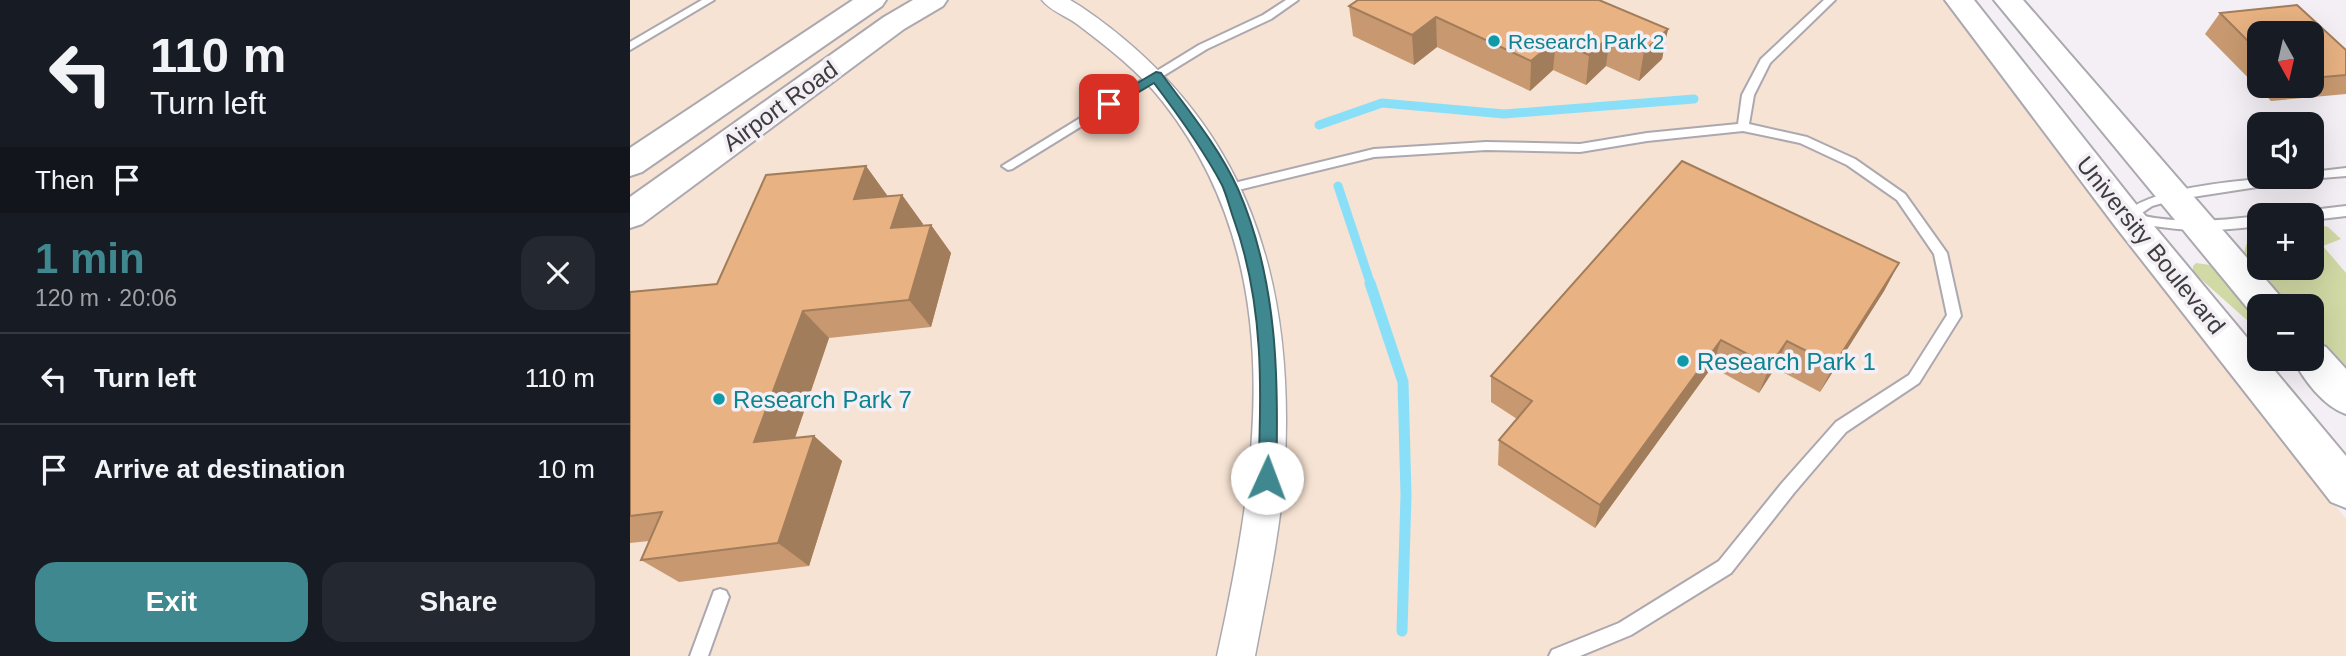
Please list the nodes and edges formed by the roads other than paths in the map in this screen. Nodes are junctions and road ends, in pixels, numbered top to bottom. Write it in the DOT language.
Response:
graph roads {
  1 [pos="709,0"];
  2 [pos="872,0"];
  3 [pos="933,0"];
  4 [pos="1053,0"];
  5 [pos="1293,0"];
  6 [pos="1830,0"];
  7 [pos="1959,0"];
  8 [pos="2008,0"];
  9 [pos="630,47"];
  10 [pos="1156,76"];
  11 [pos="1744,127"];
  12 [pos="630,164"];
  13 [pos="1008,166"];
  14 [pos="2346,172"];
  15 [pos="2324,175"];
  16 [pos="2247,185"];
  17 [pos="1230,188"];
  18 [pos="2173,196"];
  19 [pos="2346,212"];
  20 [pos="2324,214"];
  21 [pos="630,215"];
  22 [pos="2127,217"];
  23 [pos="2247,223"];
  24 [pos="2200,229"];
  25 [pos="2257,294"];
  26 [pos="2323,371"];
  27 [pos="2346,397"];
  28 [pos="2346,488"];
  29 [pos="720,597"];
  30 [pos="699,656"];
  31 [pos="1236,656"];
  32 [pos="1558,656"];
  1 -- 9 [label="lane"];
  2 -- 12 [label="main road, Airport Road"];
  3 -- 21 [label="main road, Airport Road"];
  4 -- 10 [label="street"];
  5 -- 10 [label="lane"];
  6 -- 11 [label="lane"];
  7 -- 22 [label="main road, University Boulevard"];
  8 -- 18 [label="main road, University Boulevard"];
  10 -- 13 [label="lane"];
  10 -- 17 [label="street"];
  11 -- 17 [label="lane"];
  11 -- 32 [label="lane"];
  14 -- 15 [label="lane"];
  16 -- 18 [label="lane"];
  17 -- 31 [label="street"];
  18 -- 22 [label="lane"];
  18 -- 24 [label="main road, University Boulevard"];
  19 -- 20 [label="lane"];
  22 -- 24 [label="lane"];
  22 -- 28 [label="main road, University Boulevard"];
  23 -- 24 [label="lane"];
  24 -- 25 [label="main road, University Boulevard"];
  26 -- 27 [label="main road"];
  29 -- 30 [label="lane"];
}
